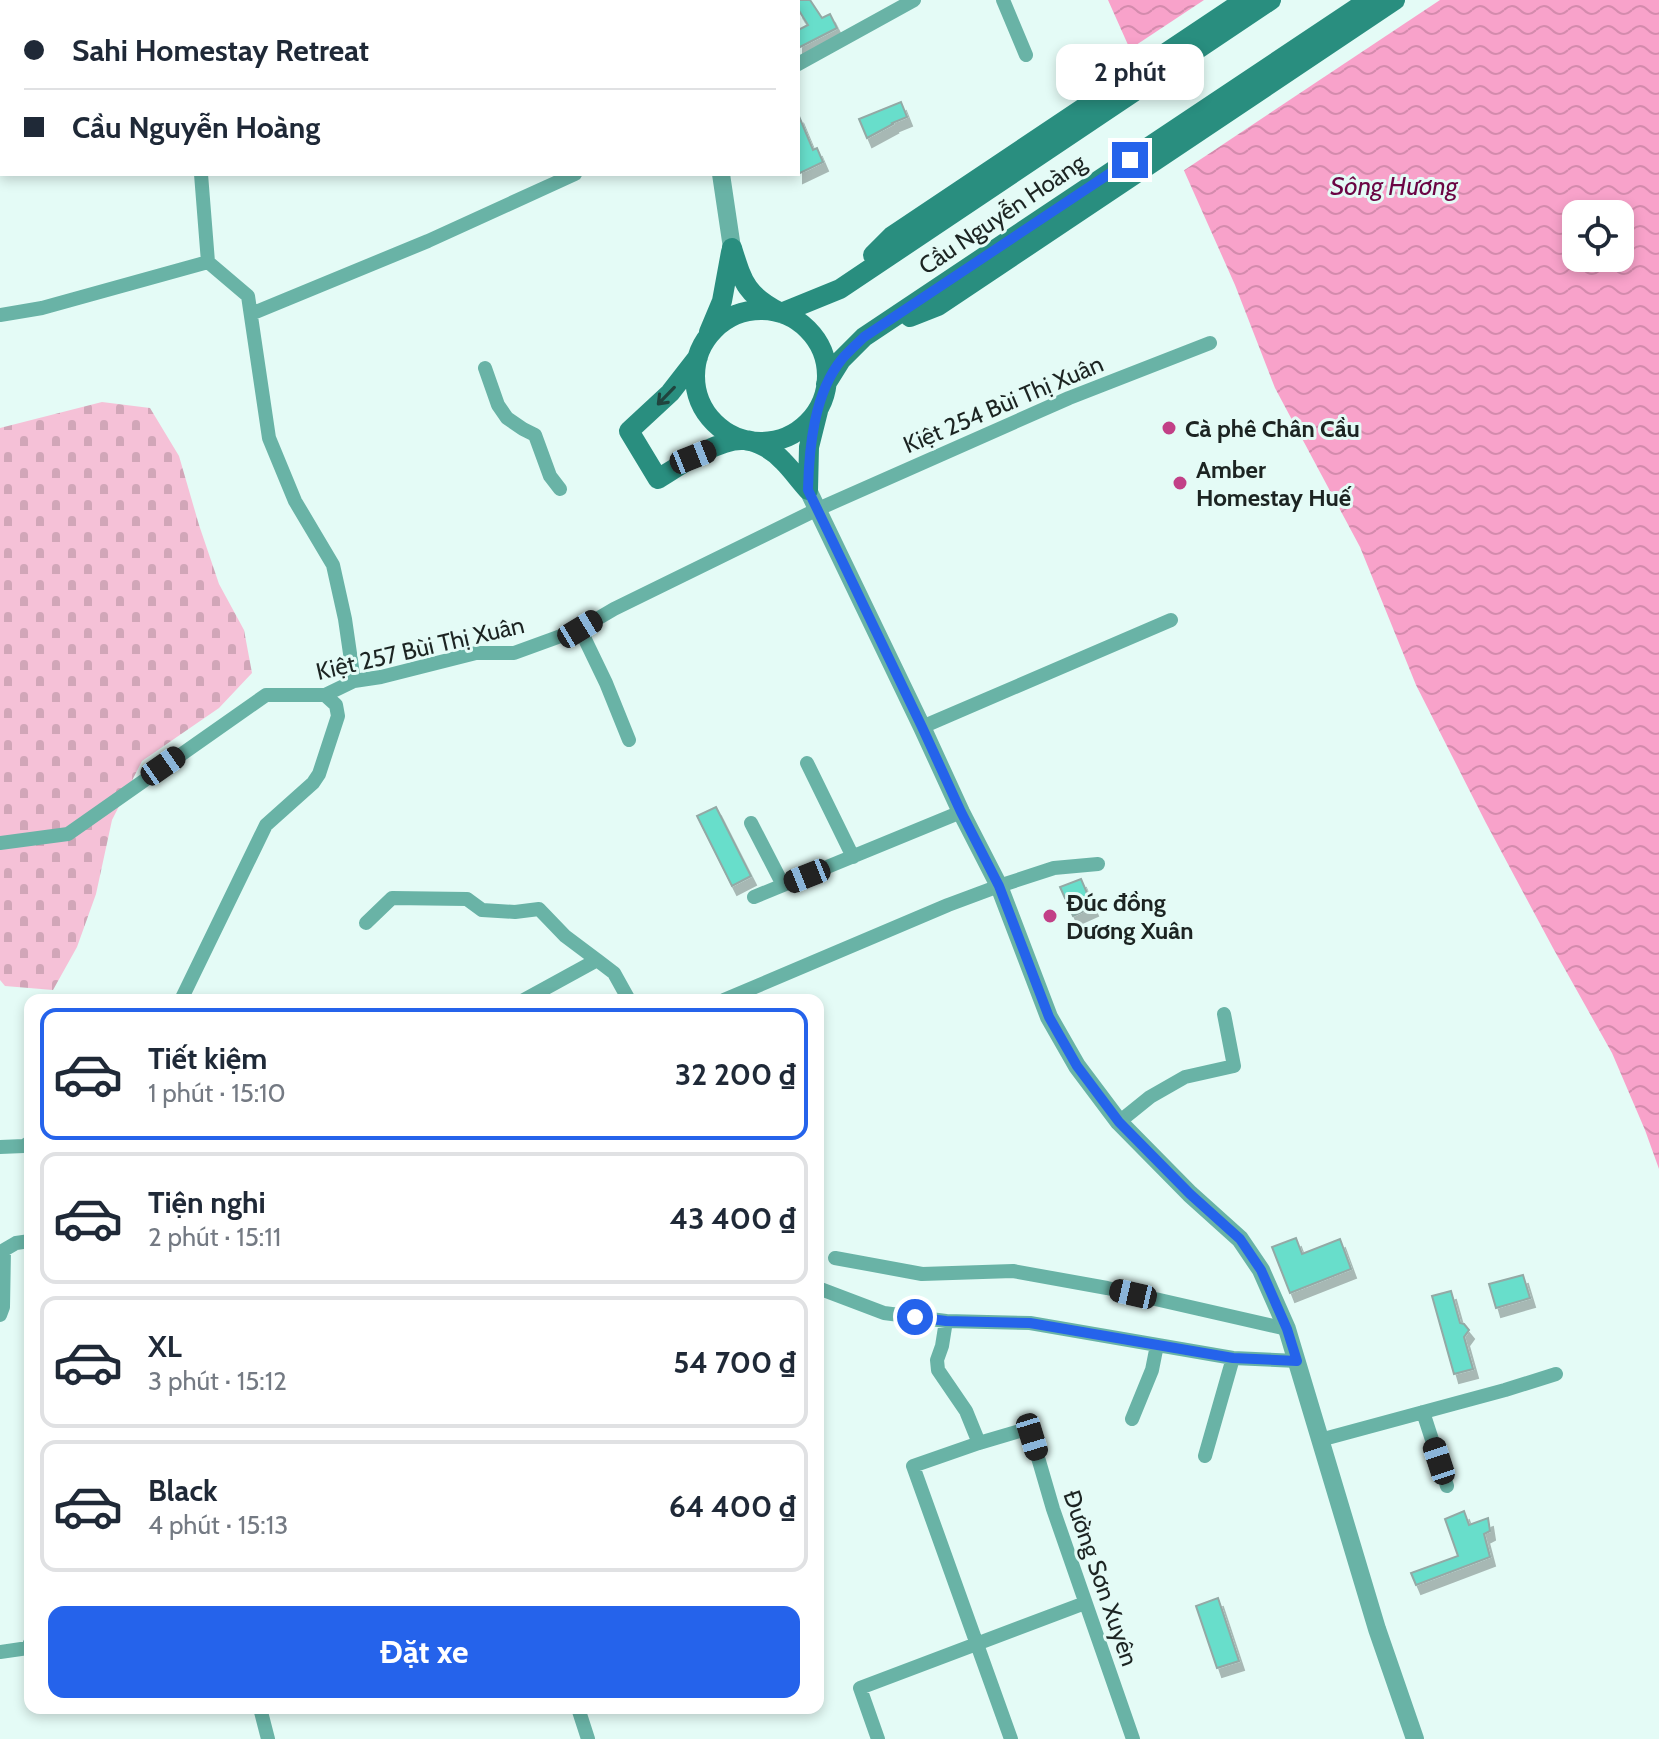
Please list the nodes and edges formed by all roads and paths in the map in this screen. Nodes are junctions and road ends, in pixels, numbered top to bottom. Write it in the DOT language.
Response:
graph roads {
  1 [pos="914,0"];
  2 [pos="1003,0"];
  3 [pos="1245,0"];
  4 [pos="1271,0"];
  5 [pos="1369,0"];
  6 [pos="1395,0"];
  7 [pos="1026,55"];
  8 [pos="800,63"];
  9 [pos="1022,158"];
  10 [pos="201,176"];
  11 [pos="571,176"];
  12 [pos="721,176"];
  13 [pos="1055,219"];
  14 [pos="732,248"];
  15 [pos="208,262"];
  16 [pos="781,313"];
  17 [pos="251,314"];
  18 [pos="0,315"];
  19 [pos="1210,343"];
  20 [pos="702,347"];
  21 [pos="485,368"];
  22 [pos="826,384"];
  23 [pos="820,406"];
  24 [pos="743,440"];
  25 [pos="560,489"];
  26 [pos="808,490"];
  27 [pos="816,510"];
  28 [pos="1171,620"];
  29 [pos="580,629"];
  30 [pos="354,681"];
  31 [pos="325,695"];
  32 [pos="922,727"];
  33 [pos="629,740"];
  34 [pos="807,763"];
  35 [pos="961,812"];
  36 [pos="751,823"];
  37 [pos="0,843"];
  38 [pos="853,857"];
  39 [pos="1098,864"];
  40 [pos="783,885"];
  41 [pos="999,886"];
  42 [pos="754,897"];
  43 [pos="366,923"];
  44 [pos="597,960"];
  45 [pos="184,994"];
  46 [pos="535,994"];
  47 [pos="626,994"];
  48 [pos="738,994"];
  49 [pos="1224,1014"];
  50 [pos="1119,1122"];
  51 [pos="24,1146"];
  52 [pos="0,1147"];
  53 [pos="24,1242"];
  54 [pos="2,1250"];
  55 [pos="835,1258"];
  56 [pos="824,1293"];
  57 [pos="0,1315"];
  58 [pos="946,1321"];
  59 [pos="1287,1329"];
  60 [pos="1157,1345"];
  61 [pos="1233,1358"];
  62 [pos="1297,1361"];
  63 [pos="1556,1374"];
  64 [pos="1423,1412"];
  65 [pos="1132,1419"];
  66 [pos="1320,1440"];
  67 [pos="979,1443"];
  68 [pos="1205,1456"];
  69 [pos="1447,1486"];
  70 [pos="1085,1603"];
  71 [pos="977,1644"];
  72 [pos="24,1649"];
  73 [pos="0,1652"];
  74 [pos="262,1714"];
  75 [pos="580,1714"];
  76 [pos="268,1739"];
  77 [pos="588,1739"];
  78 [pos="878,1739"];
  79 [pos="1011,1739"];
  80 [pos="1133,1739"];
  81 [pos="1415,1739"];
  1 -- 8 [label="street"];
  2 -- 7 [label="street"];
  3 -- 9 [label="main road, Cầu Nguyễn Hoàng"];
  4 -- 9 [label="main road, Cầu Nguyễn Hoàng"];
  5 -- 13 [label="main road, Cầu Nguyễn Hoàng"];
  6 -- 13 [label="main road, Cầu Nguyễn Hoàng"];
  9 -- 16 [label="main road, Cầu Nguyễn Hoàng"];
  10 -- 15 [label="street"];
  11 -- 17 [label="street"];
  12 -- 14 [label="street"];
  13 -- 22 [label="main road, Cầu Nguyễn Hoàng"];
  14 -- 16 [label="main road"];
  14 -- 20 [label="main road"];
  15 -- 17 [label="street"];
  15 -- 18 [label="street"];
  16 -- 20 [label="main road"];
  16 -- 22 [label="main road"];
  17 -- 30 [label="street"];
  19 -- 27 [label="street, Kiệt 254 Bùi Thị Xuân"];
  20 -- 24 [label="main road"];
  20 -- 24 [label="main road, one-way"];
  21 -- 25 [label="street"];
  22 -- 23 [label="main road"];
  23 -- 24 [label="main road"];
  23 -- 26 [label="main road"];
  24 -- 26 [label="main road"];
  26 -- 27 [label="street"];
  27 -- 29 [label="street, Kiệt 257 Bùi Thị Xuân"];
  27 -- 32 [label="street"];
  28 -- 32 [label="street"];
  29 -- 30 [label="street, Kiệt 257 Bùi Thị Xuân"];
  29 -- 33 [label="street"];
  30 -- 31 [label="street, Kiệt 257 Bùi Thị Xuân"];
  31 -- 37 [label="street, Kiệt 257 Bùi Thị Xuân"];
  31 -- 45 [label="street"];
  32 -- 35 [label="street"];
  34 -- 38 [label="street"];
  35 -- 38 [label="street"];
  35 -- 41 [label="street"];
  36 -- 40 [label="street"];
  38 -- 40 [label="street"];
  39 -- 41 [label="street"];
  40 -- 42 [label="street"];
  41 -- 48 [label="street"];
  41 -- 50 [label="street"];
  43 -- 44 [label="street"];
  44 -- 46 [label="street"];
  44 -- 47 [label="street"];
  49 -- 50 [label="street"];
  50 -- 59 [label="street"];
  51 -- 52 [label="street"];
  53 -- 54 [label="street"];
  54 -- 57 [label="street"];
  55 -- 59 [label="street"];
  56 -- 58 [label="street"];
  58 -- 60 [label="street"];
  58 -- 67 [label="street"];
  59 -- 62 [label="street"];
  60 -- 61 [label="street"];
  60 -- 65 [label="street"];
  61 -- 62 [label="street"];
  61 -- 68 [label="street"];
  62 -- 66 [label="street"];
  63 -- 64 [label="street"];
  64 -- 66 [label="street"];
  64 -- 69 [label="street"];
  66 -- 81 [label="street"];
  67 -- 70 [label="street, Đường Sơn Xuyên"];
  67 -- 71 [label="street"];
  70 -- 71 [label="street"];
  70 -- 80 [label="street, Đường Sơn Xuyên"];
  71 -- 78 [label="street"];
  71 -- 79 [label="street"];
  72 -- 73 [label="street"];
  74 -- 76 [label="street"];
  75 -- 77 [label="street"];
}
